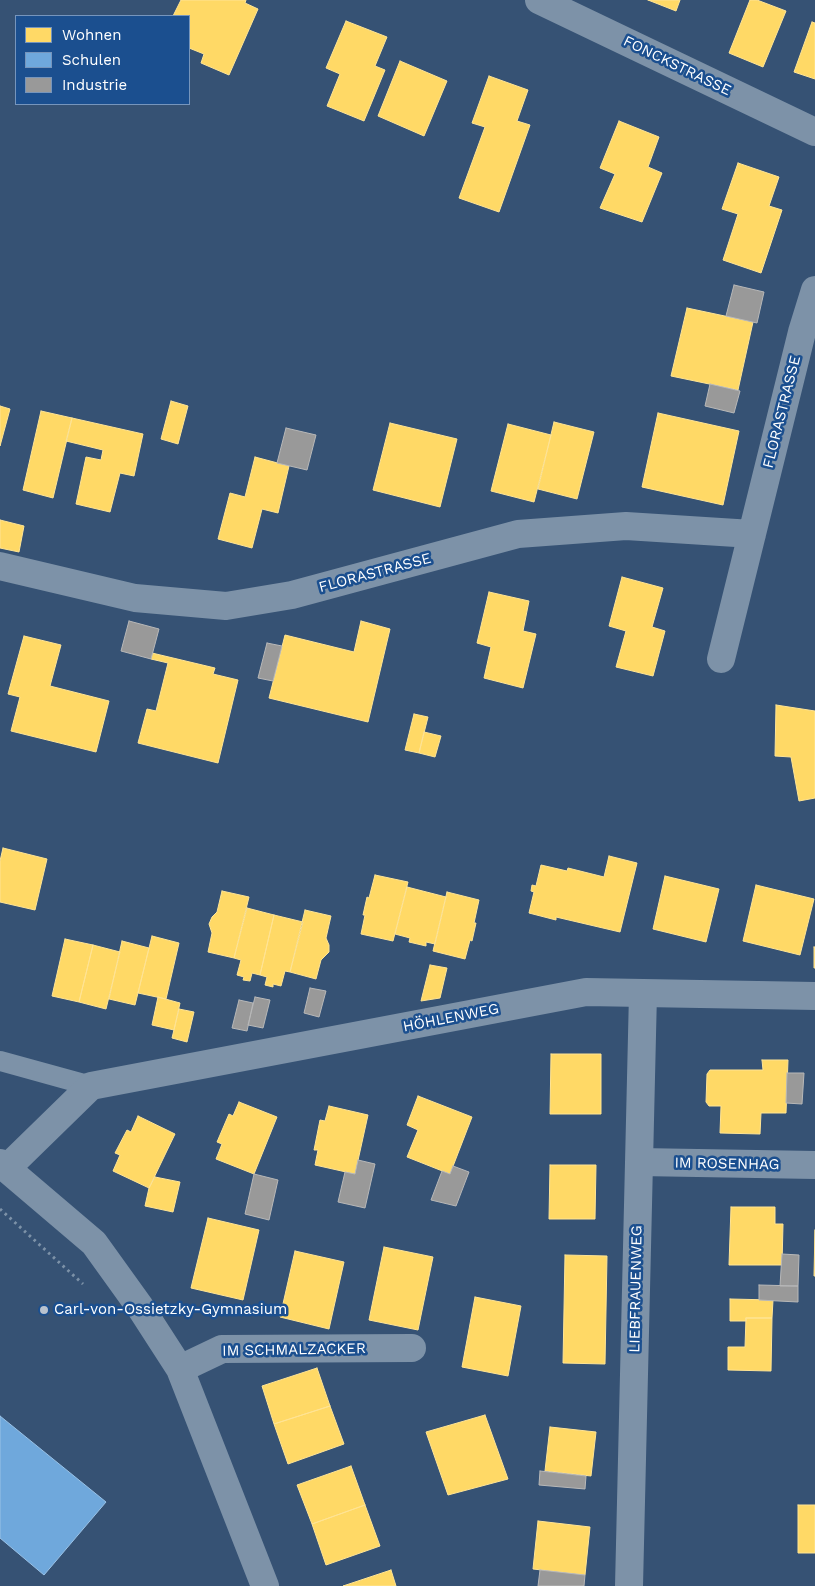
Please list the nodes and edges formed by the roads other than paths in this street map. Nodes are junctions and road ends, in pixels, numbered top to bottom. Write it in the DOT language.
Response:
graph roads {
  1 [pos="539,0"];
  2 [pos="815,132"];
  3 [pos="815,290"];
  4 [pos="752,534"];
  5 [pos="0,566"];
  6 [pos="720,658"];
  7 [pos="643,993"];
  8 [pos="815,996"];
  9 [pos="0,1061"];
  10 [pos="91,1086"];
  11 [pos="639,1162"];
  12 [pos="4,1165"];
  13 [pos="815,1165"];
  14 [pos="412,1348"];
  15 [pos="180,1369"];
  16 [pos="265,1586"];
  17 [pos="629,1586"];
  1 -- 2 [label="street, FONCKSTRASSE"];
  3 -- 4 [label="street, FLORASTRASSE"];
  4 -- 5 [label="street, FLORASTRASSE"];
  4 -- 6 [label="street, FLORASTRASSE"];
  7 -- 8 [label="street, HÖHLENWEG"];
  7 -- 10 [label="street, HÖHLENWEG"];
  7 -- 11 [label="street, LIEBFRAUENWEG"];
  9 -- 10 [label="lane, HÖHLENWEG"];
  10 -- 12 [label="street"];
  11 -- 13 [label="street, IM ROSENHAG"];
  11 -- 17 [label="street, LIEBFRAUENWEG"];
  12 -- 15 [label="street"];
  14 -- 15 [label="street, IM SCHMALZACKER"];
  15 -- 16 [label="street"];
}
